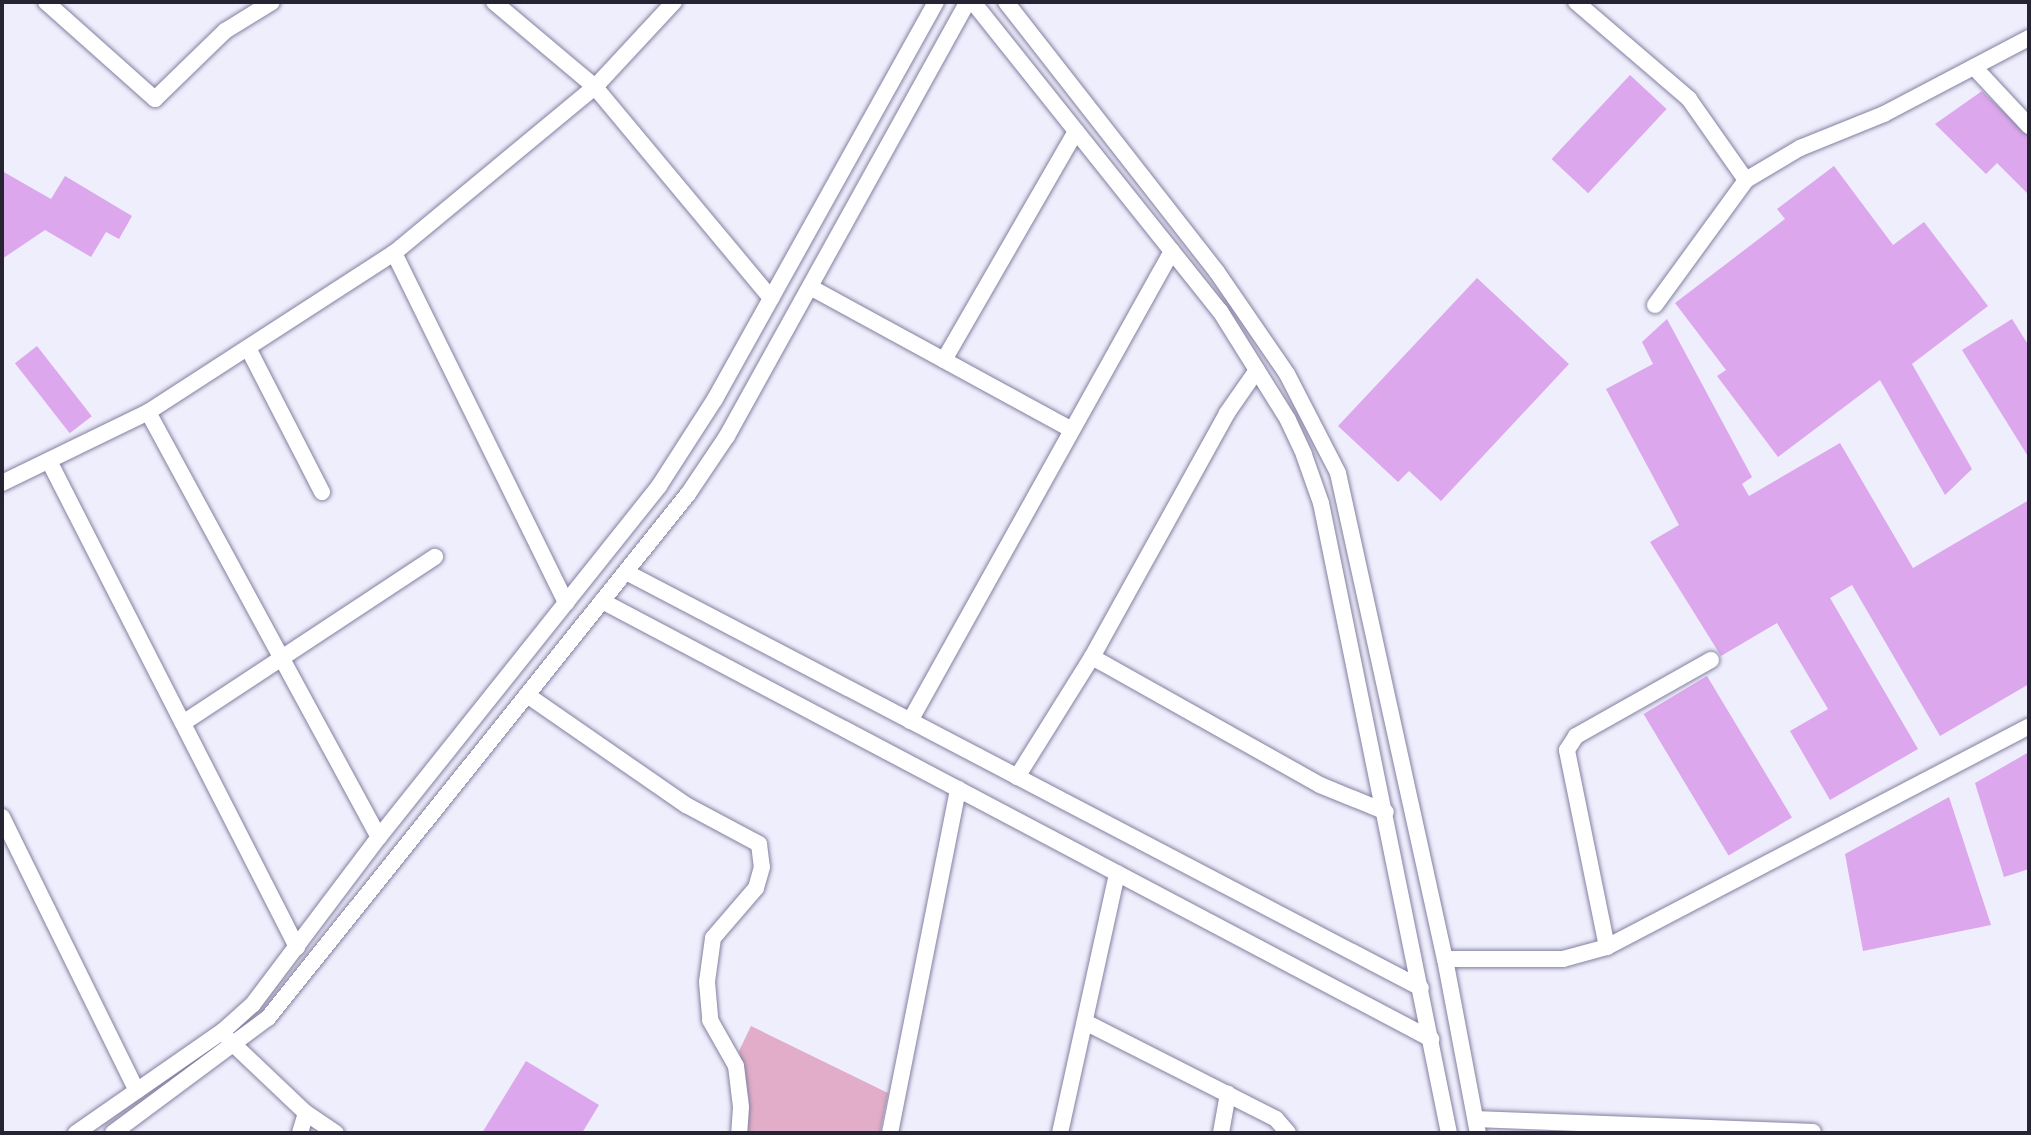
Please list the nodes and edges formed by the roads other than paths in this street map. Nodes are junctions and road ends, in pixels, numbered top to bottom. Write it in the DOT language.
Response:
graph roads {
  1 [pos="46,2"];
  2 [pos="272,2"];
  3 [pos="494,2"];
  4 [pos="674,2"];
  5 [pos="936,2"];
  6 [pos="971,2"];
  7 [pos="1006,2"];
  8 [pos="1576,2"];
  9 [pos="2029,38"];
  10 [pos="1974,67"];
  11 [pos="595,87"];
  12 [pos="2029,126"];
  13 [pos="1076,131"];
  14 [pos="1746,180"];
  15 [pos="1172,251"];
  16 [pos="394,253"];
  17 [pos="810,287"];
  18 [pos="771,298"];
  19 [pos="1655,305"];
  20 [pos="248,348"];
  21 [pos="944,360"];
  22 [pos="1257,370"];
  23 [pos="148,412"];
  24 [pos="1072,430"];
  25 [pos="49,461"];
  26 [pos="2,483"];
  27 [pos="322,492"];
  28 [pos="435,557"];
  29 [pos="626,572"];
  30 [pos="602,601"];
  31 [pos="566,603"];
  32 [pos="1092,657"];
  33 [pos="282,658"];
  34 [pos="1711,660"];
  35 [pos="527,695"];
  36 [pos="910,721"];
  37 [pos="183,723"];
  38 [pos="2029,726"];
  39 [pos="1017,777"];
  40 [pos="958,789"];
  41 [pos="1386,812"];
  42 [pos="2,817"];
  43 [pos="379,837"];
  44 [pos="1117,873"];
  45 [pos="297,947"];
  46 [pos="1607,947"];
  47 [pos="1445,959"];
  48 [pos="1421,988"];
  49 [pos="1087,1023"];
  50 [pos="223,1031"];
  51 [pos="1430,1039"];
  52 [pos="234,1046"];
  53 [pos="137,1091"];
  54 [pos="1228,1094"];
  55 [pos="306,1113"];
  56 [pos="1477,1126"];
  57 [pos="1813,1132"];
  58 [pos="76,1133"];
  59 [pos="113,1133"];
  60 [pos="300,1133"];
  61 [pos="336,1133"];
  62 [pos="739,1133"];
  63 [pos="890,1133"];
  64 [pos="1060,1133"];
  65 [pos="1221,1133"];
  66 [pos="1288,1133"];
  67 [pos="1449,1133"];
  1 -- 2 [label="street"];
  3 -- 11 [label="street"];
  4 -- 11 [label="street"];
  5 -- 18 [label="street"];
  6 -- 13 [label="street"];
  6 -- 17 [label="street"];
  7 -- 47 [label="street"];
  8 -- 14 [label="street"];
  9 -- 10 [label="street"];
  10 -- 12 [label="street"];
  10 -- 14 [label="street"];
  11 -- 16 [label="street"];
  11 -- 18 [label="street"];
  13 -- 15 [label="street"];
  13 -- 21 [label="street"];
  14 -- 19 [label="street"];
  15 -- 22 [label="street"];
  15 -- 24 [label="street"];
  16 -- 20 [label="street"];
  16 -- 31 [label="street"];
  17 -- 21 [label="street"];
  17 -- 29 [label="street"];
  18 -- 31 [label="street"];
  20 -- 23 [label="street"];
  20 -- 27 [label="street"];
  21 -- 24 [label="street"];
  22 -- 32 [label="street"];
  22 -- 41 [label="street"];
  23 -- 25 [label="street"];
  23 -- 33 [label="street"];
  24 -- 36 [label="street"];
  25 -- 26 [label="street"];
  25 -- 37 [label="street"];
  28 -- 33 [label="street"];
  29 -- 30 [label="street"];
  29 -- 36 [label="street"];
  30 -- 35 [label="street"];
  30 -- 40 [label="street"];
  31 -- 43 [label="street"];
  32 -- 39 [label="street"];
  32 -- 41 [label="street"];
  33 -- 37 [label="street"];
  33 -- 43 [label="street"];
  34 -- 46 [label="street"];
  35 -- 52 [label="street"];
  35 -- 62 [label="street"];
  36 -- 39 [label="street"];
  37 -- 45 [label="street"];
  38 -- 46 [label="street"];
  39 -- 48 [label="street"];
  40 -- 44 [label="street"];
  40 -- 63 [label="street"];
  41 -- 48 [label="street"];
  42 -- 53 [label="street"];
  43 -- 45 [label="street"];
  44 -- 49 [label="street"];
  44 -- 51 [label="street"];
  45 -- 50 [label="street"];
  46 -- 47 [label="street"];
  47 -- 56 [label="street"];
  48 -- 51 [label="street"];
  49 -- 54 [label="street"];
  49 -- 64 [label="street"];
  50 -- 52 [label="street"];
  50 -- 53 [label="street"];
  51 -- 67 [label="street"];
  52 -- 55 [label="street"];
  52 -- 59 [label="street"];
  53 -- 58 [label="street"];
  54 -- 65 [label="street"];
  54 -- 66 [label="street"];
  55 -- 60 [label="street"];
  55 -- 61 [label="street"];
  56 -- 57 [label="street"];
}
